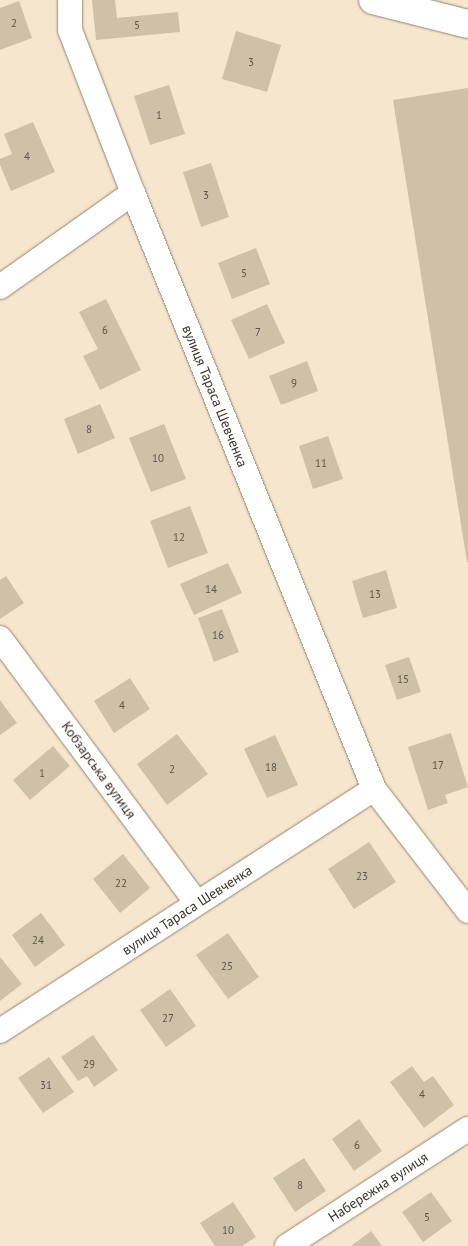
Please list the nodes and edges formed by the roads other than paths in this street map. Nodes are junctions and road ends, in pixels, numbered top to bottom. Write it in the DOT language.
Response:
graph roads {
  1 [pos="70,0"];
  2 [pos="373,0"];
  3 [pos="468,24"];
  4 [pos="133,194"];
  5 [pos="0,287"];
  6 [pos="0,638"];
  7 [pos="374,789"];
  8 [pos="197,903"];
  9 [pos="468,911"];
  10 [pos="0,1031"];
  11 [pos="468,1129"];
  12 [pos="288,1246"];
  1 -- 4 [label="street, вулиця Тараса Шевченка"];
  2 -- 3 [label="main road"];
  4 -- 5 [label="street"];
  4 -- 7 [label="street, вулиця Тараса Шевченка"];
  6 -- 8 [label="street, Кобзарська вулиця"];
  7 -- 8 [label="street, вулиця Тараса Шевченка"];
  7 -- 9 [label="street, вулиця Тараса Шевченка"];
  8 -- 10 [label="street, вулиця Тараса Шевченка"];
  11 -- 12 [label="street, Набережна вулиця"];
}
